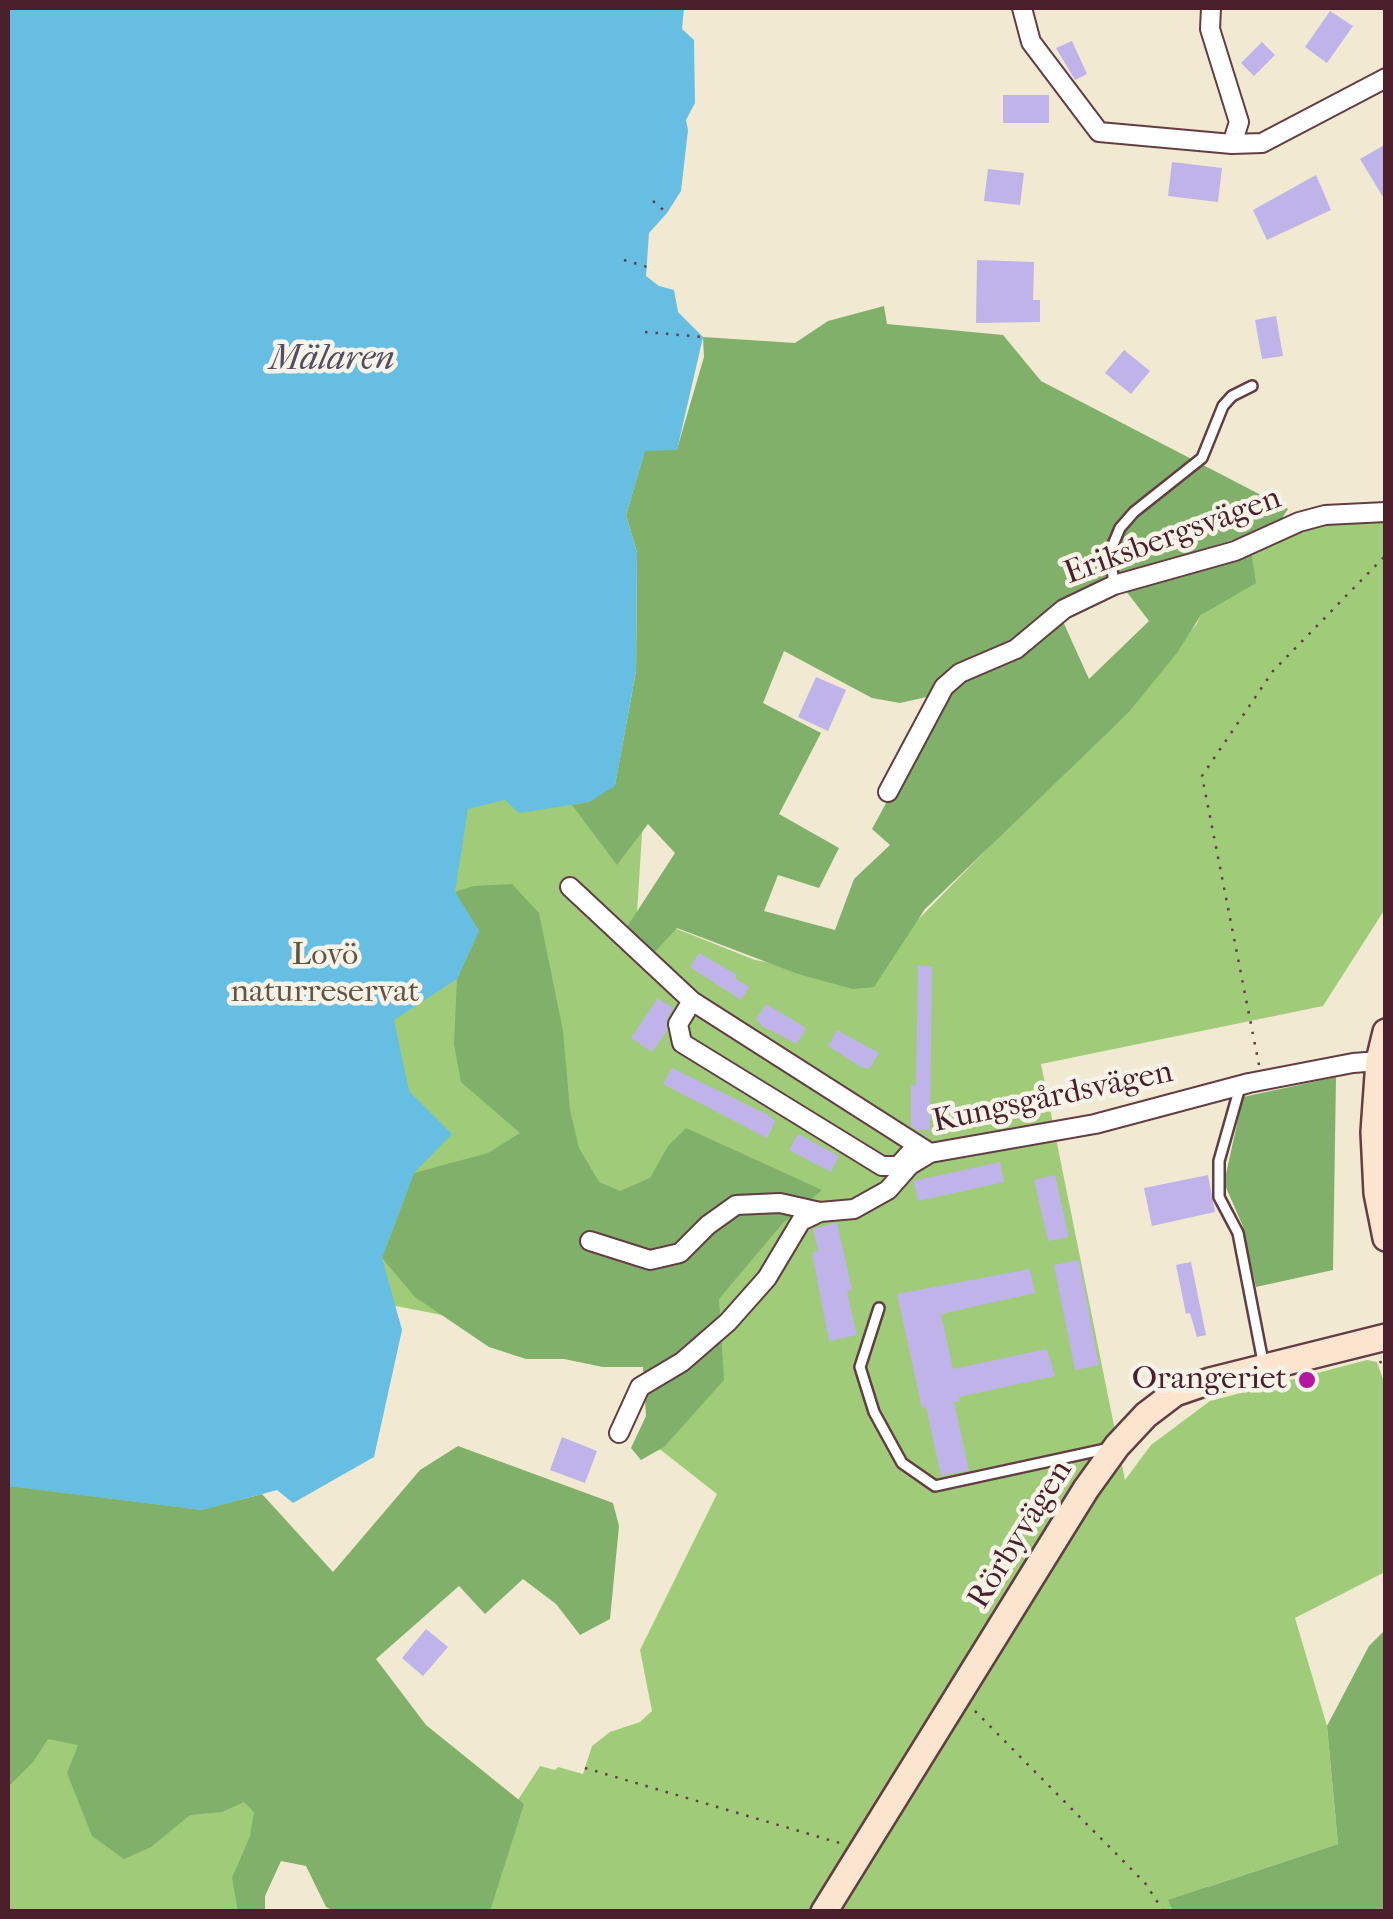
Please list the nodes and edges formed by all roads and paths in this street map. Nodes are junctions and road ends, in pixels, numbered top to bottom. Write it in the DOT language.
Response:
graph roads {
  1 [pos="1022,8"];
  2 [pos="1208,12"];
  3 [pos="1386,78"];
  4 [pos="1232,144"];
  5 [pos="653,201"];
  6 [pos="668,213"];
  7 [pos="624,260"];
  8 [pos="647,267"];
  9 [pos="645,332"];
  10 [pos="703,337"];
  11 [pos="1252,386"];
  12 [pos="1386,512"];
  13 [pos="1386,555"];
  14 [pos="1114,584"];
  15 [pos="888,792"];
  16 [pos="570,886"];
  17 [pos="692,1001"];
  18 [pos="1386,1032"];
  19 [pos="1379,1061"];
  20 [pos="1262,1080"];
  21 [pos="1241,1085"];
  22 [pos="923,1150"];
  23 [pos="820,1212"];
  24 [pos="1386,1238"];
  25 [pos="590,1241"];
  26 [pos="879,1308"];
  27 [pos="1386,1337"];
  28 [pos="1264,1370"];
  29 [pos="619,1433"];
  30 [pos="1118,1446"];
  31 [pos="960,1696"];
  32 [pos="585,1768"];
  33 [pos="862,1850"];
  34 [pos="824,1912"];
  35 [pos="1164,1912"];
  1 -- 4 [label="street"];
  2 -- 4 [label="street"];
  3 -- 4 [label="street"];
  5 -- 6 [label="path"];
  7 -- 8 [label="path"];
  9 -- 10 [label="path"];
  11 -- 14 [label="lane"];
  12 -- 14 [label="street, Eriksbergsvägen"];
  13 -- 20 [label="path"];
  14 -- 15 [label="street, Eriksbergsvägen"];
  16 -- 17 [label="street"];
  17 -- 22 [label="street"];
  17 -- 22 [label="street"];
  18 -- 19 [label="street"];
  19 -- 20 [label="street, Kungsgårdsvägen"];
  19 -- 24 [label="street"];
  20 -- 21 [label="street, Kungsgårdsvägen"];
  21 -- 22 [label="street, Kungsgårdsvägen"];
  21 -- 28 [label="lane"];
  22 -- 23 [label="street, Kungsgårdsvägen"];
  23 -- 25 [label="street"];
  23 -- 29 [label="street"];
  26 -- 30 [label="lane"];
  27 -- 28 [label="street, Rörbyvägen"];
  28 -- 30 [label="street, Rörbyvägen"];
  30 -- 31 [label="street, Rörbyvägen"];
  31 -- 33 [label="street, Rörbyvägen"];
  31 -- 35 [label="path"];
  32 -- 33 [label="path"];
  33 -- 34 [label="street, Rörbyvägen"];
}
